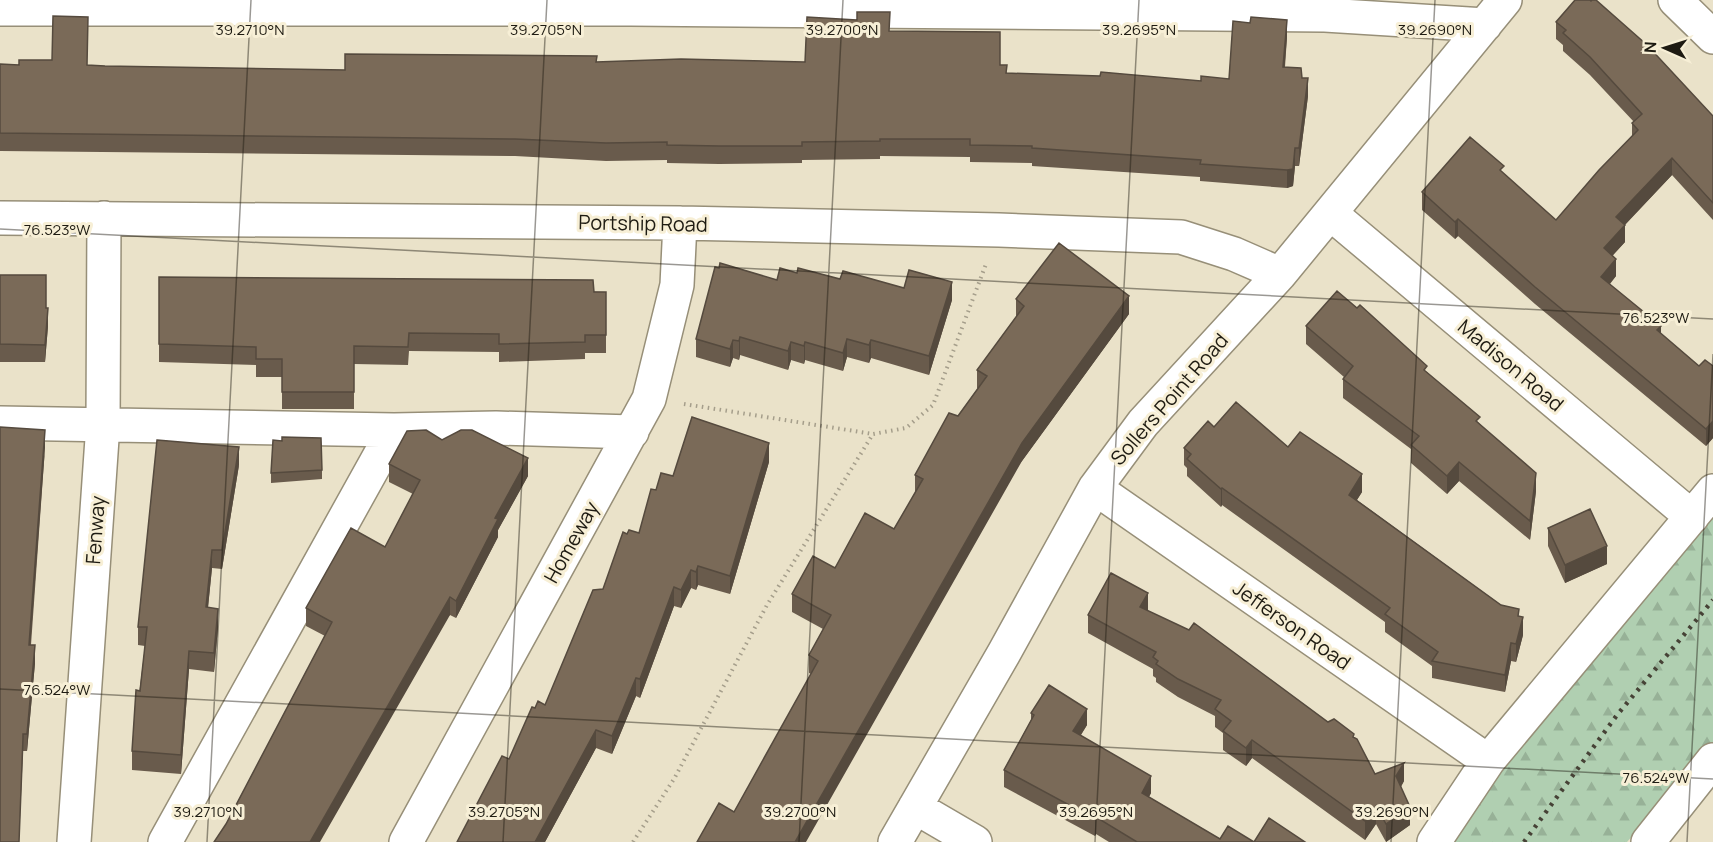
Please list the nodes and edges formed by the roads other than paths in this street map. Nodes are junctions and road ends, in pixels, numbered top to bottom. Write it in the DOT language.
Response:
graph roads {
  1 [pos="1675,0"];
  2 [pos="120,4"];
  3 [pos="614,4"];
  4 [pos="0,9"];
  5 [pos="1495,13"];
  6 [pos="1713,37"];
  7 [pos="1330,213"];
  8 [pos="0,218"];
  9 [pos="104,218"];
  10 [pos="680,223"];
  11 [pos="1280,274"];
  12 [pos="0,423"];
  13 [pos="103,424"];
  14 [pos="394,430"];
  15 [pos="632,432"];
  16 [pos="1095,488"];
  17 [pos="1713,491"];
  18 [pos="1692,517"];
  19 [pos="1713,760"];
  20 [pos="1488,761"];
  21 [pos="915,807"];
  22 [pos="74,842"];
  23 [pos="165,842"];
  24 [pos="405,842"];
  25 [pos="895,842"];
  26 [pos="975,842"];
  27 [pos="1434,842"];
  28 [pos="1648,842"];
  1 -- 6 [label="street"];
  2 -- 3 [label="street"];
  2 -- 4 [label="street"];
  3 -- 5 [label="street"];
  5 -- 7 [label="street, Sollers Point Road"];
  7 -- 11 [label="street, Sollers Point Road"];
  7 -- 18 [label="street, Madison Road"];
  8 -- 9 [label="street, Portship Road"];
  9 -- 10 [label="street, Portship Road"];
  9 -- 13 [label="street, Fenway"];
  10 -- 11 [label="street, Portship Road"];
  10 -- 15 [label="street, Homeway"];
  11 -- 16 [label="street, Sollers Point Road"];
  12 -- 13 [label="street"];
  13 -- 14 [label="street"];
  13 -- 22 [label="street, Fenway"];
  14 -- 15 [label="street"];
  14 -- 23 [label="street"];
  15 -- 24 [label="street, Homeway"];
  16 -- 20 [label="street, Jefferson Road"];
  16 -- 21 [label="street, Sollers Point Road"];
  17 -- 18 [label="street"];
  18 -- 20 [label="street"];
  19 -- 28 [label="street"];
  20 -- 27 [label="street"];
  21 -- 25 [label="street, Sollers Point Road"];
  21 -- 26 [label="street"];
}
